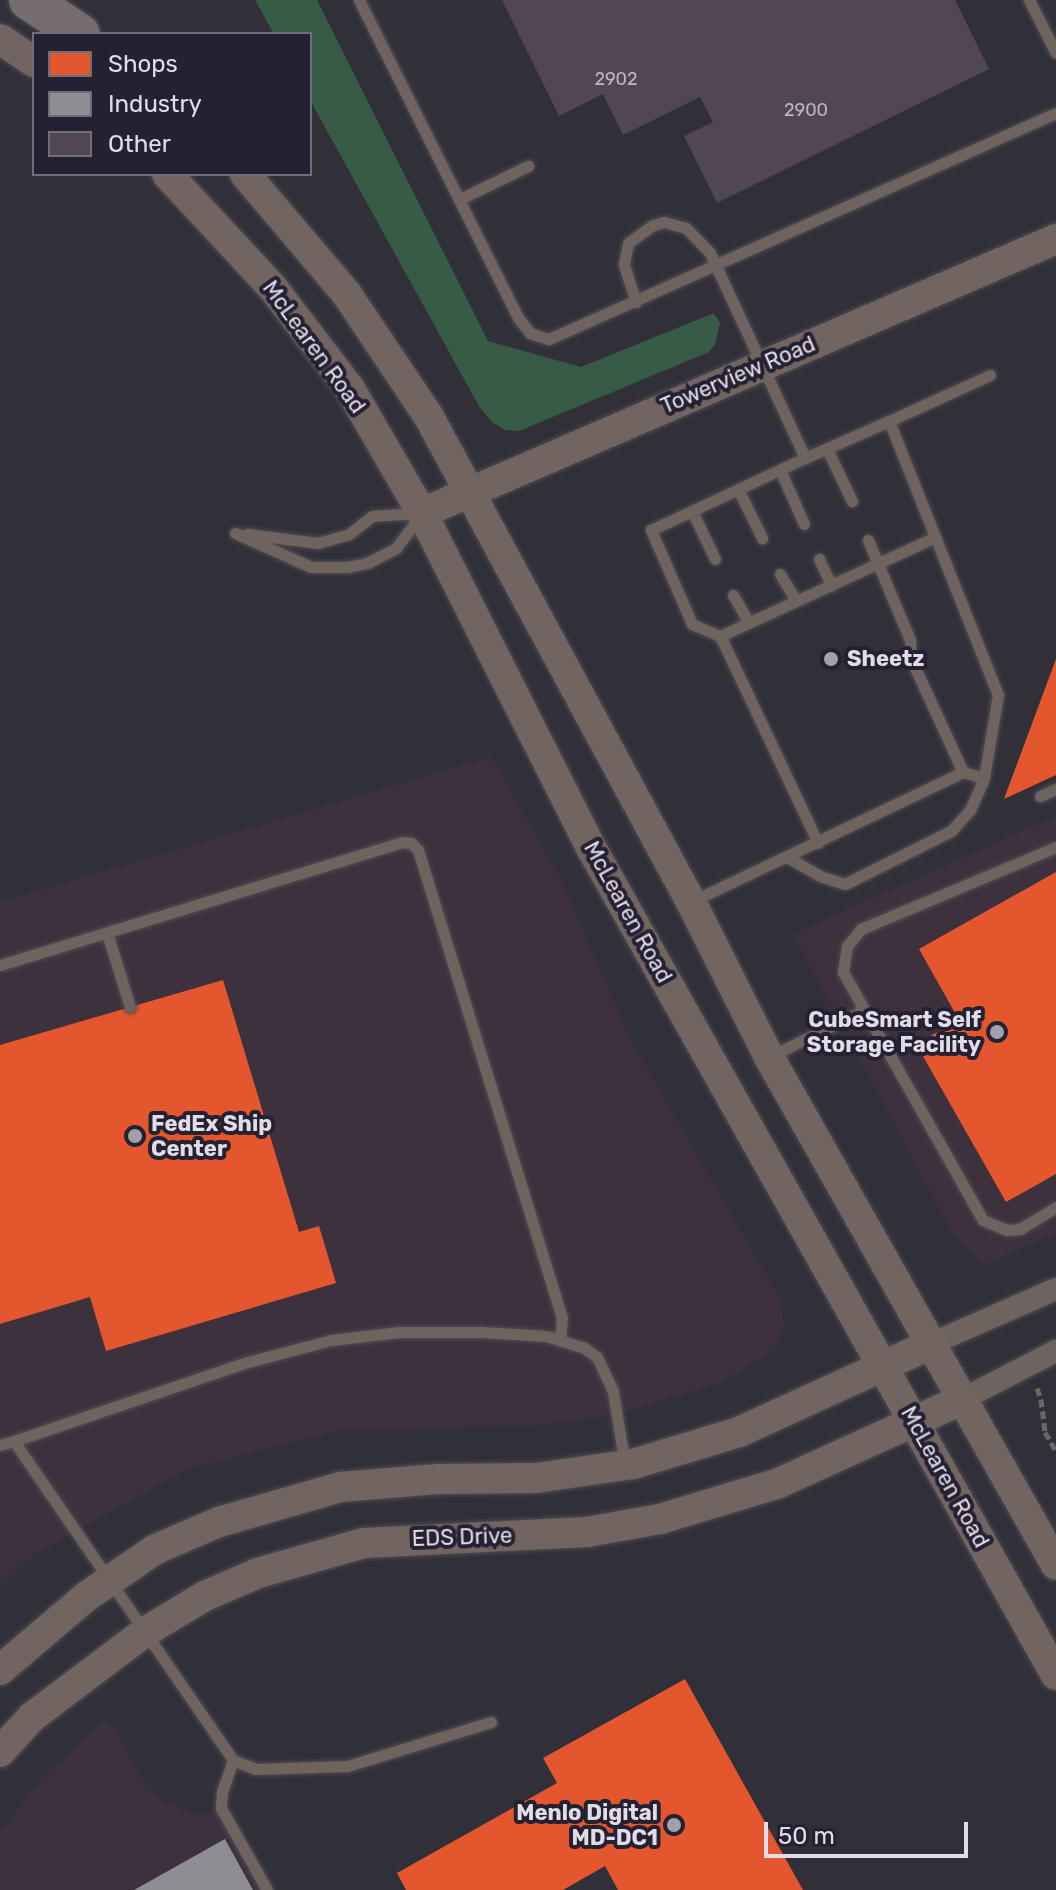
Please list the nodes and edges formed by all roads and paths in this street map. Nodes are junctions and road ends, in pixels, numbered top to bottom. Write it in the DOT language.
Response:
graph roads {
  1 [pos="29,0"];
  2 [pos="71,0"];
  3 [pos="359,0"];
  4 [pos="1029,0"];
  5 [pos="77,32"];
  6 [pos="104,32"];
  7 [pos="0,39"];
  8 [pos="1056,53"];
  9 [pos="32,61"];
  10 [pos="1056,113"];
  11 [pos="528,166"];
  12 [pos="169,176"];
  13 [pos="247,176"];
  14 [pos="460,199"];
  15 [pos="1056,239"];
  16 [pos="714,267"];
  17 [pos="636,302"];
  18 [pos="763,364"];
  19 [pos="990,375"];
  20 [pos="889,421"];
  21 [pos="827,449"];
  22 [pos="805,458"];
  23 [pos="780,470"];
  24 [pos="738,489"];
  25 [pos="470,491"];
  26 [pos="852,501"];
  27 [pos="692,511"];
  28 [pos="422,513"];
  29 [pos="804,524"];
  30 [pos="935,537"];
  31 [pos="762,538"];
  32 [pos="868,540"];
  33 [pos="715,559"];
  34 [pos="819,559"];
  35 [pos="880,564"];
  36 [pos="780,574"];
  37 [pos="831,585"];
  38 [pos="733,595"];
  39 [pos="796,601"];
  40 [pos="749,623"];
  41 [pos="720,636"];
  42 [pos="963,772"];
  43 [pos="984,778"];
  44 [pos="1056,789"];
  45 [pos="1040,796"];
  46 [pos="818,843"];
  47 [pos="1056,847"];
  48 [pos="787,857"];
  49 [pos="691,902"];
  50 [pos="107,933"];
  51 [pos="0,965"];
  52 [pos="130,1007"];
  53 [pos="864,1010"];
  54 [pos="769,1057"];
  55 [pos="1056,1207"];
  56 [pos="1056,1289"];
  57 [pos="560,1339"];
  58 [pos="933,1343"];
  59 [pos="1056,1351"];
  60 [pos="1026,1366"];
  61 [pos="885,1368"];
  62 [pos="963,1399"];
  63 [pos="914,1425"];
  64 [pos="14,1441"];
  65 [pos="0,1445"];
  66 [pos="1056,1451"];
  67 [pos="625,1465"];
  68 [pos="1056,1565"];
  69 [pos="110,1581"];
  70 [pos="145,1632"];
  71 [pos="0,1670"];
  72 [pos="1056,1675"];
  73 [pos="491,1722"];
  74 [pos="0,1752"];
  75 [pos="233,1760"];
  76 [pos="267,1890"];
  1 -- 5 [label="highway"];
  2 -- 6 [label="highway"];
  3 -- 14 [label="lane"];
  4 -- 8 [label="lane"];
  7 -- 9 [label="main road"];
  10 -- 16 [label="lane"];
  11 -- 14 [label="lane"];
  12 -- 28 [label="main road, McLearen Road"];
  13 -- 25 [label="main road"];
  14 -- 17 [label="lane"];
  15 -- 18 [label="main road, Towerview Road"];
  16 -- 17 [label="lane"];
  16 -- 17 [label="lane"];
  16 -- 18 [label="lane"];
  18 -- 22 [label="lane"];
  18 -- 25 [label="main road, Towerview Road"];
  19 -- 20 [label="lane"];
  20 -- 21 [label="lane"];
  20 -- 30 [label="lane"];
  21 -- 22 [label="lane"];
  21 -- 26 [label="lane"];
  22 -- 23 [label="lane"];
  23 -- 24 [label="lane"];
  23 -- 29 [label="lane"];
  24 -- 27 [label="lane"];
  24 -- 31 [label="lane"];
  25 -- 28 [label="main road, Towerview Road"];
  25 -- 49 [label="main road"];
  27 -- 33 [label="lane"];
  27 -- 41 [label="lane"];
  28 -- 28 [label="lane"];
  28 -- 61 [label="main road, McLearen Road"];
  30 -- 35 [label="lane"];
  30 -- 43 [label="lane"];
  32 -- 35 [label="lane"];
  34 -- 37 [label="lane"];
  35 -- 37 [label="lane"];
  35 -- 42 [label="lane"];
  36 -- 39 [label="lane"];
  37 -- 39 [label="lane"];
  38 -- 40 [label="lane"];
  39 -- 40 [label="lane"];
  40 -- 41 [label="lane"];
  41 -- 46 [label="lane"];
  42 -- 43 [label="lane"];
  42 -- 46 [label="lane"];
  43 -- 48 [label="lane"];
  44 -- 45 [label="lane"];
  46 -- 48 [label="lane"];
  47 -- 53 [label="lane"];
  48 -- 49 [label="lane"];
  49 -- 54 [label="main road"];
  50 -- 51 [label="lane"];
  50 -- 52 [label="lane"];
  50 -- 57 [label="lane"];
  53 -- 54 [label="lane"];
  53 -- 55 [label="lane"];
  54 -- 58 [label="main road"];
  56 -- 58 [label="street"];
  57 -- 64 [label="lane"];
  57 -- 67 [label="lane"];
  58 -- 61 [label="main road"];
  58 -- 62 [label="main road"];
  59 -- 60 [label="street"];
  60 -- 62 [label="street"];
  60 -- 66 [label="path"];
  61 -- 63 [label="main road, McLearen Road"];
  61 -- 67 [label="main road"];
  62 -- 63 [label="main road, EDS Drive"];
  62 -- 68 [label="main road"];
  63 -- 70 [label="main road, EDS Drive"];
  63 -- 72 [label="main road, McLearen Road"];
  64 -- 65 [label="lane"];
  64 -- 69 [label="lane"];
  67 -- 69 [label="main road"];
  69 -- 70 [label="lane"];
  69 -- 71 [label="main road"];
  70 -- 74 [label="main road, EDS Drive"];
  70 -- 75 [label="lane"];
  73 -- 75 [label="lane"];
  75 -- 76 [label="lane"];
}
